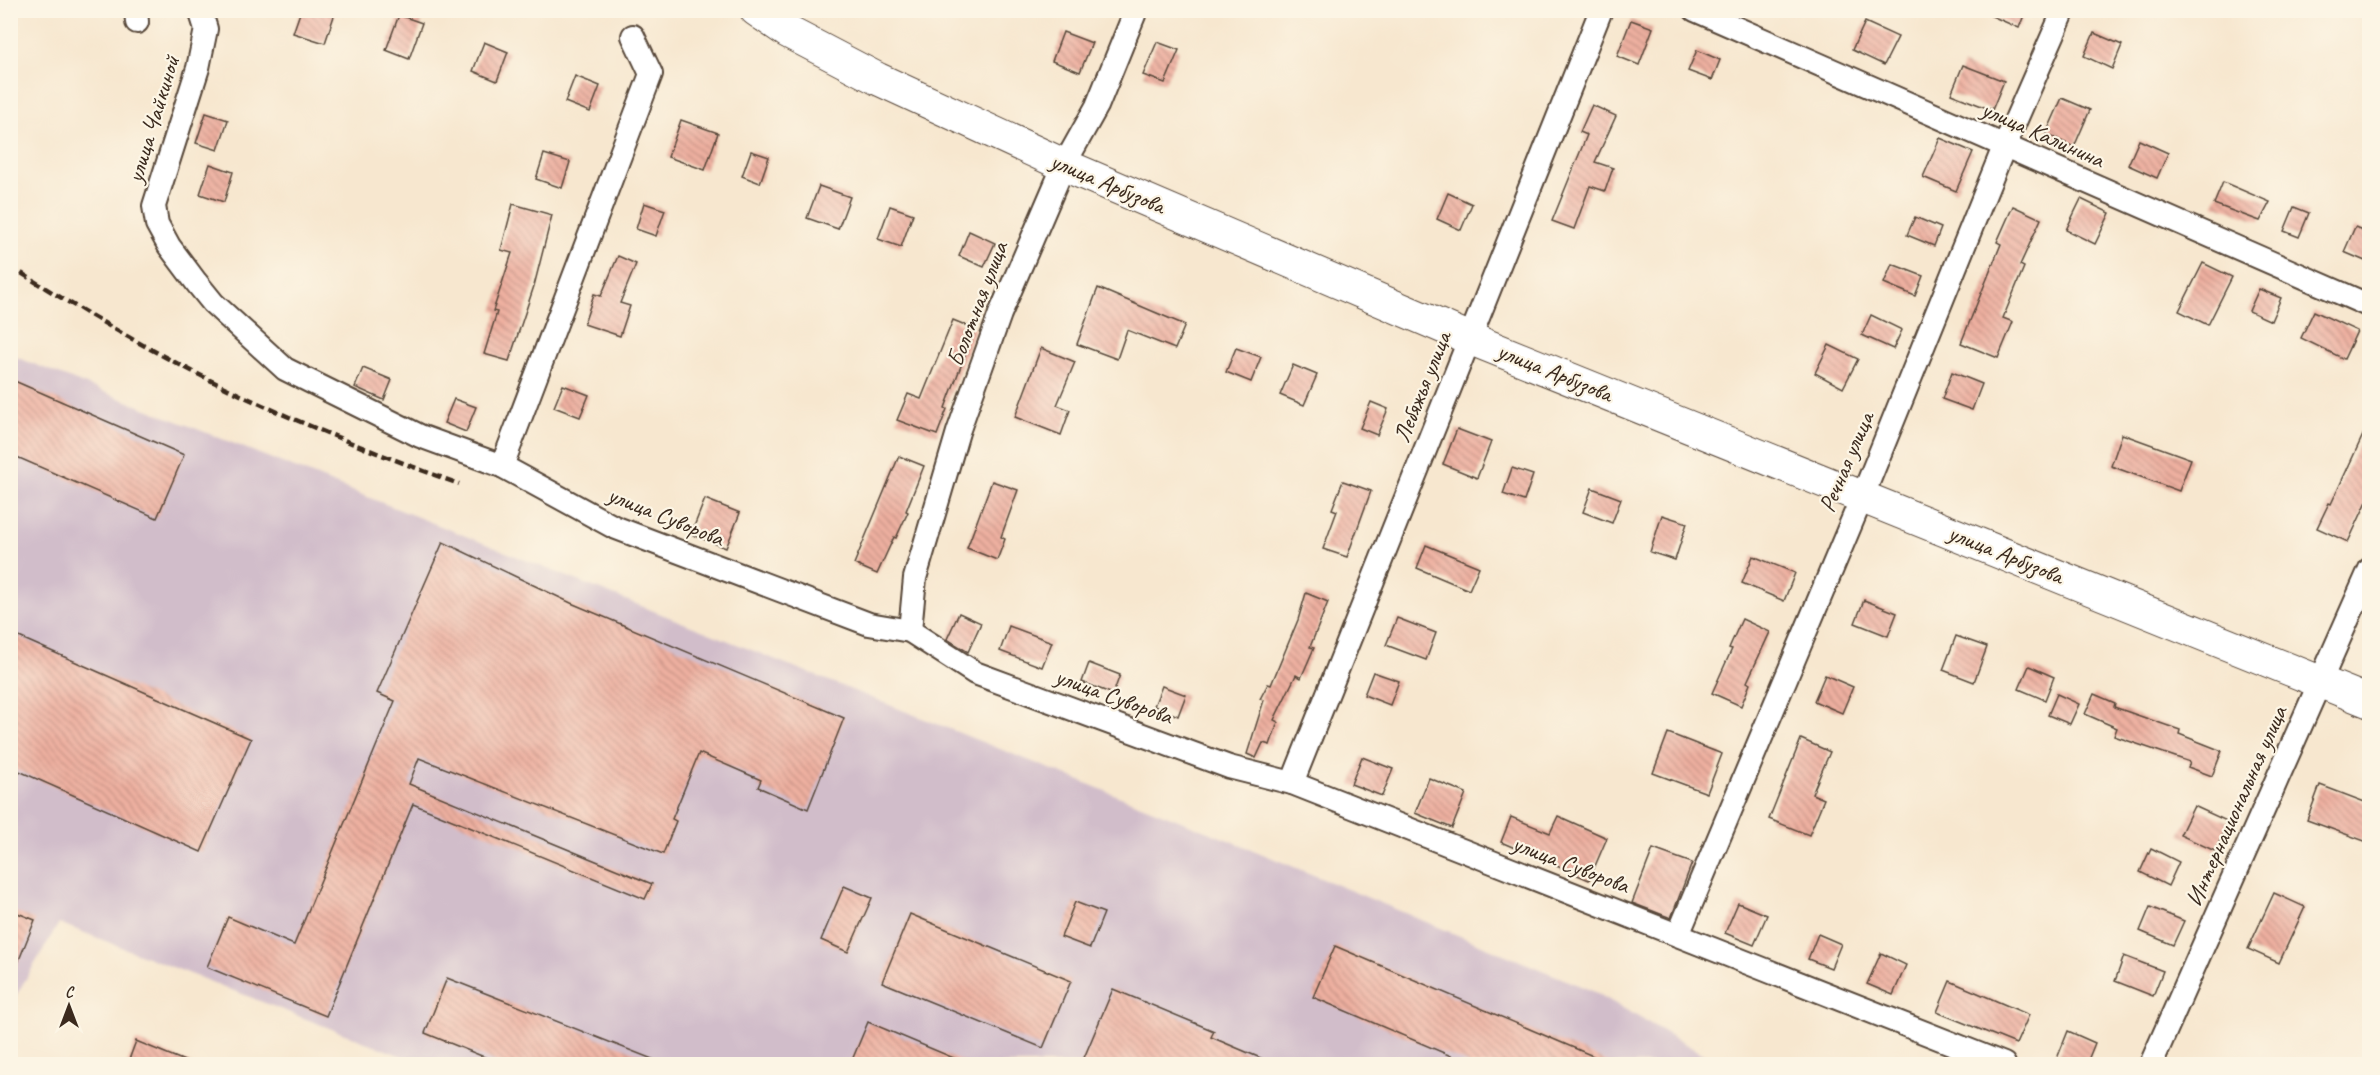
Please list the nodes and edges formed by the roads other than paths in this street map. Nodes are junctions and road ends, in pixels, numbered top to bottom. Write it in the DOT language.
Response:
graph roads {
  1 [pos="200,10"];
  2 [pos="756,10"];
  3 [pos="1136,10"];
  4 [pos="1601,10"];
  5 [pos="1695,10"];
  6 [pos="2064,10"];
  7 [pos="633,36"];
  8 [pos="2004,147"];
  9 [pos="1064,165"];
  10 [pos="2370,306"];
  11 [pos="236,323"];
  12 [pos="1471,339"];
  13 [pos="502,466"];
  14 [pos="1863,495"];
  15 [pos="2370,569"];
  16 [pos="910,631"];
  17 [pos="2321,682"];
  18 [pos="2370,702"];
  19 [pos="1292,783"];
  20 [pos="1678,935"];
  21 [pos="2004,1065"];
  22 [pos="2151,1065"];
  1 -- 11 [label="street, улица Чайкиной"];
  2 -- 9 [label="street, улица Арбузова"];
  3 -- 9 [label="street, Болотная улица"];
  4 -- 12 [label="street, Лебяжья улица"];
  5 -- 8 [label="street, улица Калинина"];
  6 -- 8 [label="street, Речная улица"];
  7 -- 13 [label="street"];
  8 -- 10 [label="street, улица Калинина"];
  8 -- 14 [label="street, Речная улица"];
  9 -- 12 [label="street, улица Арбузова"];
  9 -- 16 [label="street, Болотная улица"];
  11 -- 13 [label="street, улица Суворова"];
  12 -- 14 [label="street, улица Арбузова"];
  12 -- 19 [label="street, Лебяжья улица"];
  13 -- 16 [label="street, улица Суворова"];
  14 -- 17 [label="street, улица Арбузова"];
  14 -- 20 [label="street, Речная улица"];
  15 -- 17 [label="street, Интернациональная улица"];
  16 -- 19 [label="street, улица Суворова"];
  17 -- 18 [label="street, улица Арбузова"];
  17 -- 22 [label="street, Интернациональная улица"];
  19 -- 20 [label="street, улица Суворова"];
  20 -- 21 [label="street, улица Суворова"];
}
